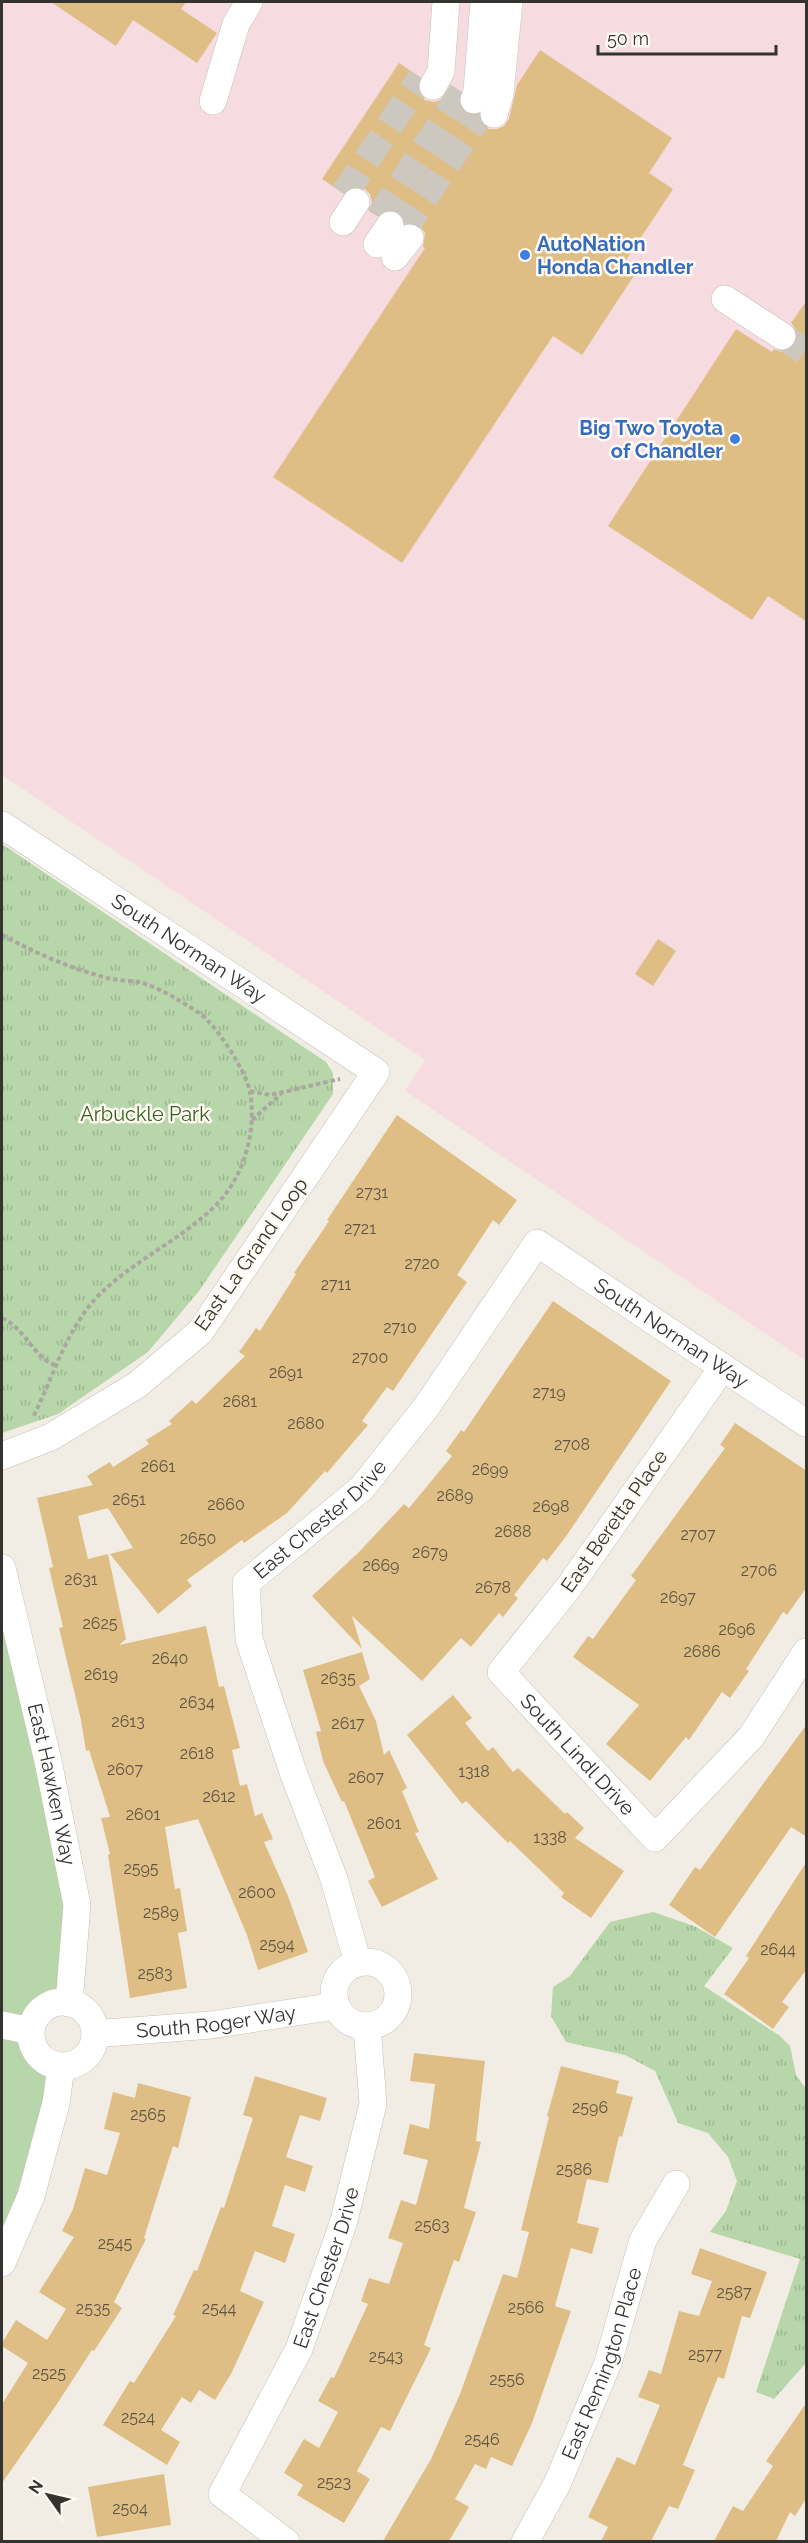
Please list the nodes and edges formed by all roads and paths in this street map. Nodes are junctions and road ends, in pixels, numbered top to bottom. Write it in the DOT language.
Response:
graph roads {
  1 [pos="249,2"];
  2 [pos="430,2"];
  3 [pos="446,2"];
  4 [pos="459,2"];
  5 [pos="470,2"];
  6 [pos="484,2"];
  7 [pos="496,2"];
  8 [pos="509,2"];
  9 [pos="460,95"];
  10 [pos="213,101"];
  11 [pos="725,299"];
  12 [pos="782,336"];
  13 [pos="2,825"];
  14 [pos="2,935"];
  15 [pos="376,1072"];
  16 [pos="250,1091"];
  17 [pos="282,1092"];
  18 [pos="252,1120"];
  19 [pos="537,1243"];
  20 [pos="2,1318"];
  21 [pos="55,1365"];
  22 [pos="723,1368"];
  23 [pos="33,1418"];
  24 [pos="807,1423"];
  25 [pos="2,1456"];
  26 [pos="2,1568"];
  27 [pos="807,1652"];
  28 [pos="501,1672"];
  29 [pos="358,1963"];
  30 [pos="69,2003"];
  31 [pos="336,2006"];
  32 [pos="2,2025"];
  33 [pos="366,2026"];
  34 [pos="95,2030"];
  35 [pos="31,2031"];
  36 [pos="61,2067"];
  37 [pos="676,2184"];
  38 [pos="2,2263"];
  39 [pos="286,2541"];
  40 [pos="525,2541"];
  1 -- 10 [label="street"];
  2 -- 9 [label="street"];
  3 -- 9 [label="street"];
  4 -- 9 [label="street"];
  5 -- 9 [label="street"];
  6 -- 9 [label="street"];
  7 -- 9 [label="street"];
  8 -- 9 [label="street"];
  11 -- 12 [label="street"];
  13 -- 15 [label="street, South Norman Way"];
  14 -- 16 [label="path"];
  15 -- 17 [label="path"];
  15 -- 25 [label="street, East La Grand Loop"];
  16 -- 17 [label="path"];
  16 -- 18 [label="path"];
  17 -- 18 [label="path"];
  18 -- 21 [label="path"];
  19 -- 22 [label="street, South Norman Way"];
  19 -- 29 [label="street, East Chester Drive"];
  20 -- 21 [label="path"];
  21 -- 23 [label="path"];
  22 -- 24 [label="street, South Norman Way"];
  22 -- 28 [label="street, East Beretta Place"];
  26 -- 30 [label="street, East Hawken Way"];
  27 -- 28 [label="street, South Lindl Drive"];
  29 -- 31 [label="street"];
  29 -- 33 [label="street"];
  30 -- 34 [label="street"];
  30 -- 35 [label="street"];
  31 -- 33 [label="street"];
  31 -- 34 [label="street, South Roger Way"];
  32 -- 35 [label="street"];
  33 -- 39 [label="street, East Chester Drive"];
  34 -- 36 [label="street"];
  35 -- 36 [label="street"];
  36 -- 38 [label="street"];
  37 -- 40 [label="street, East Remington Place"];
}
